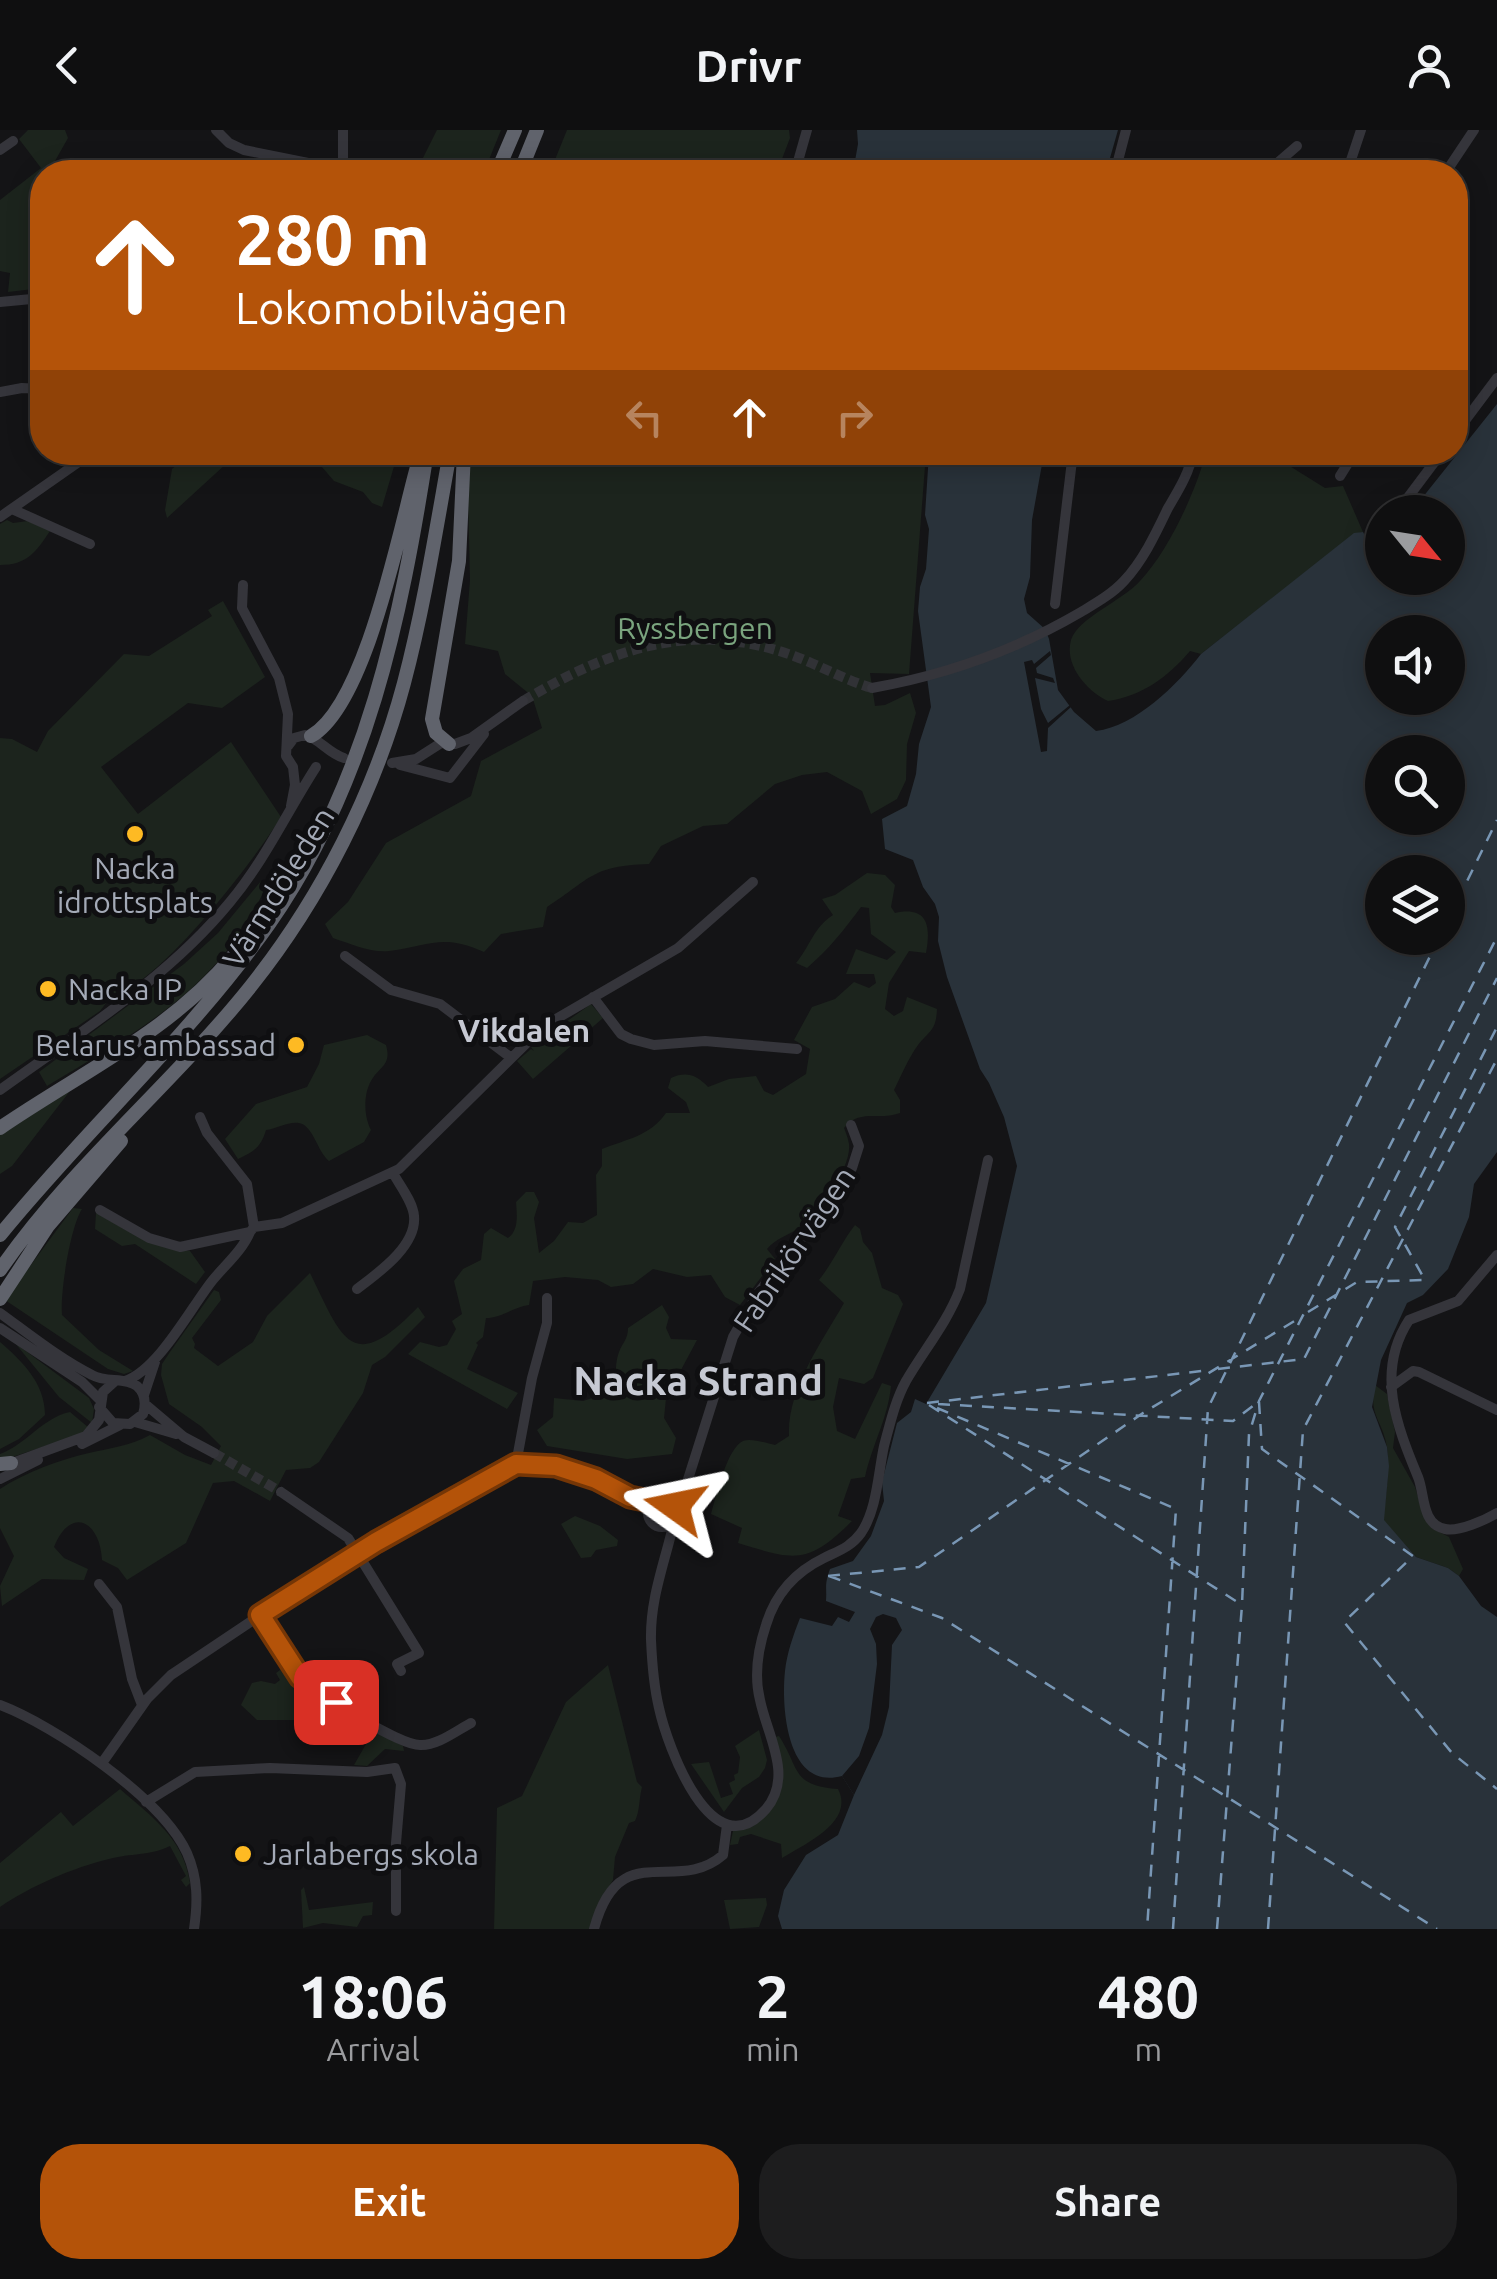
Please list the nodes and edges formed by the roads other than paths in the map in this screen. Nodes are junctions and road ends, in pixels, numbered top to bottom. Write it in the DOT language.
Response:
graph roads {
  1 [pos="216,130"];
  2 [pos="343,130"];
  3 [pos="515,130"];
  4 [pos="536,130"];
  5 [pos="807,130"];
  6 [pos="1126,130"];
  7 [pos="1360,130"];
  8 [pos="1474,130"];
  9 [pos="13,141"];
  10 [pos="1297,146"];
  11 [pos="0,150"];
  12 [pos="291,160"];
  13 [pos="343,160"];
  14 [pos="502,160"];
  15 [pos="525,160"];
  16 [pos="799,160"];
  17 [pos="1118,160"];
  18 [pos="1281,160"];
  19 [pos="1351,160"];
  20 [pos="1454,160"];
  21 [pos="30,299"];
  22 [pos="0,302"];
  23 [pos="1497,378"];
  24 [pos="30,389"];
  25 [pos="0,392"];
  26 [pos="1468,417"];
  27 [pos="75,465"];
  28 [pos="420,465"];
  29 [pos="422,465"];
  30 [pos="448,465"];
  31 [pos="464,465"];
  32 [pos="1071,465"];
  33 [pos="1189,465"];
  34 [pos="1347,465"];
  35 [pos="1432,465"];
  36 [pos="1340,476"];
  37 [pos="1410,495"];
  38 [pos="14,510"];
  39 [pos="0,517"];
  40 [pos="90,544"];
  41 [pos="244,585"];
  42 [pos="1055,604"];
  43 [pos="872,688"];
  44 [pos="523,700"];
  45 [pos="288,714"];
  46 [pos="495,722"];
  47 [pos="312,740"];
  48 [pos="450,744"];
  49 [pos="288,746"];
  50 [pos="317,767"];
  51 [pos="293,768"];
  52 [pos="460,769"];
  53 [pos="285,823"];
  54 [pos="753,882"];
  55 [pos="292,888"];
  56 [pos="344,956"];
  57 [pos="249,989"];
  58 [pos="594,997"];
  59 [pos="797,1050"];
  60 [pos="510,1057"];
  61 [pos="0,1090"];
  62 [pos="200,1117"];
  63 [pos="850,1126"];
  64 [pos="0,1128"];
  65 [pos="988,1160"];
  66 [pos="393,1173"];
  67 [pos="100,1210"];
  68 [pos="252,1229"];
  69 [pos="0,1235"];
  70 [pos="1497,1255"];
  71 [pos="0,1270"];
  72 [pos="357,1288"];
  73 [pos="547,1298"];
  74 [pos="0,1299"];
  75 [pos="0,1313"];
  76 [pos="6,1327"];
  77 [pos="156,1356"];
  78 [pos="120,1382"];
  79 [pos="1391,1387"];
  80 [pos="145,1399"];
  81 [pos="100,1403"];
  82 [pos="1497,1410"];
  83 [pos="128,1424"];
  84 [pos="184,1437"];
  85 [pos="214,1453"];
  86 [pos="516,1464"];
  87 [pos="4,1465"];
  88 [pos="0,1479"];
  89 [pos="685,1487"];
  90 [pos="281,1492"];
  91 [pos="630,1497"];
  92 [pos="660,1501"];
  93 [pos="1497,1513"];
  94 [pos="675,1518"];
  95 [pos="652,1522"];
  96 [pos="359,1552"];
  97 [pos="662,1560"];
  98 [pos="99,1584"];
  99 [pos="260,1615"];
  100 [pos="401,1671"];
  101 [pos="0,1705"];
  102 [pos="142,1705"];
  103 [pos="471,1723"];
  104 [pos="102,1763"];
  105 [pos="146,1802"];
  106 [pos="727,1824"];
  107 [pos="396,1911"];
  108 [pos="194,1929"];
  109 [pos="594,1929"];
  1 -- 12 [label="street"];
  2 -- 13 [label="street"];
  3 -- 14 [label="highway"];
  4 -- 15 [label="highway"];
  5 -- 16 [label="street"];
  6 -- 17 [label="street"];
  7 -- 19 [label="street"];
  8 -- 20 [label="street"];
  9 -- 11 [label="street"];
  10 -- 18 [label="street"];
  21 -- 22 [label="street"];
  23 -- 26 [label="street"];
  24 -- 25 [label="street"];
  27 -- 38 [label="street"];
  28 -- 47 [label="highway"];
  29 -- 55 [label="highway, Värmdöleden"];
  30 -- 57 [label="highway, Värmdöleden"];
  31 -- 48 [label="highway"];
  32 -- 42 [label="street"];
  33 -- 43 [label="street"];
  34 -- 36 [label="street"];
  35 -- 37 [label="street"];
  38 -- 39 [label="street"];
  38 -- 40 [label="street"];
  41 -- 45 [label="street"];
  44 -- 46 [label="street"];
  45 -- 47 [label="street"];
  45 -- 49 [label="street"];
  46 -- 48 [label="street"];
  46 -- 52 [label="street"];
  47 -- 49 [label="street"];
  47 -- 50 [label="street"];
  47 -- 50 [label="street"];
  48 -- 52 [label="street"];
  48 -- 52 [label="street"];
  49 -- 51 [label="street"];
  50 -- 51 [label="street"];
  50 -- 53 [label="street"];
  51 -- 53 [label="street"];
  53 -- 61 [label="street"];
  54 -- 58 [label="street"];
  55 -- 64 [label="highway"];
  55 -- 69 [label="highway, Värmdöleden"];
  56 -- 60 [label="street"];
  57 -- 71 [label="highway, Värmdöleden"];
  57 -- 74 [label="highway"];
  58 -- 59 [label="street"];
  58 -- 60 [label="street"];
  60 -- 66 [label="street"];
  62 -- 68 [label="street"];
  63 -- 89 [label="street, Fabrikörvägen"];
  65 -- 106 [label="street"];
  66 -- 68 [label="street"];
  66 -- 72 [label="street"];
  67 -- 68 [label="street"];
  68 -- 77 [label="street"];
  70 -- 79 [label="street"];
  73 -- 86 [label="street"];
  75 -- 76 [label="street"];
  76 -- 78 [label="street"];
  76 -- 81 [label="street"];
  77 -- 78 [label="street"];
  77 -- 80 [label="street"];
  78 -- 80 [label="street"];
  78 -- 81 [label="street"];
  79 -- 82 [label="street"];
  79 -- 93 [label="street"];
  80 -- 83 [label="street"];
  80 -- 84 [label="street"];
  81 -- 83 [label="street"];
  81 -- 87 [label="street"];
  83 -- 84 [label="street"];
  83 -- 88 [label="street"];
  84 -- 85 [label="street"];
  86 -- 91 [label="street"];
  86 -- 96 [label="street"];
  89 -- 92 [label="street"];
  89 -- 94 [label="street, Fabrikörvägen"];
  90 -- 96 [label="street"];
  91 -- 92 [label="street"];
  91 -- 95 [label="street"];
  92 -- 94 [label="street"];
  92 -- 95 [label="street"];
  94 -- 95 [label="street"];
  94 -- 97 [label="street, Fabrikörvägen"];
  95 -- 97 [label="street"];
  96 -- 99 [label="street"];
  96 -- 100 [label="street"];
  97 -- 106 [label="street"];
  98 -- 102 [label="street"];
  99 -- 102 [label="street"];
  99 -- 103 [label="street"];
  101 -- 104 [label="street"];
  102 -- 104 [label="street"];
  104 -- 105 [label="street"];
  105 -- 107 [label="street"];
  105 -- 108 [label="street"];
  106 -- 109 [label="street"];
}
